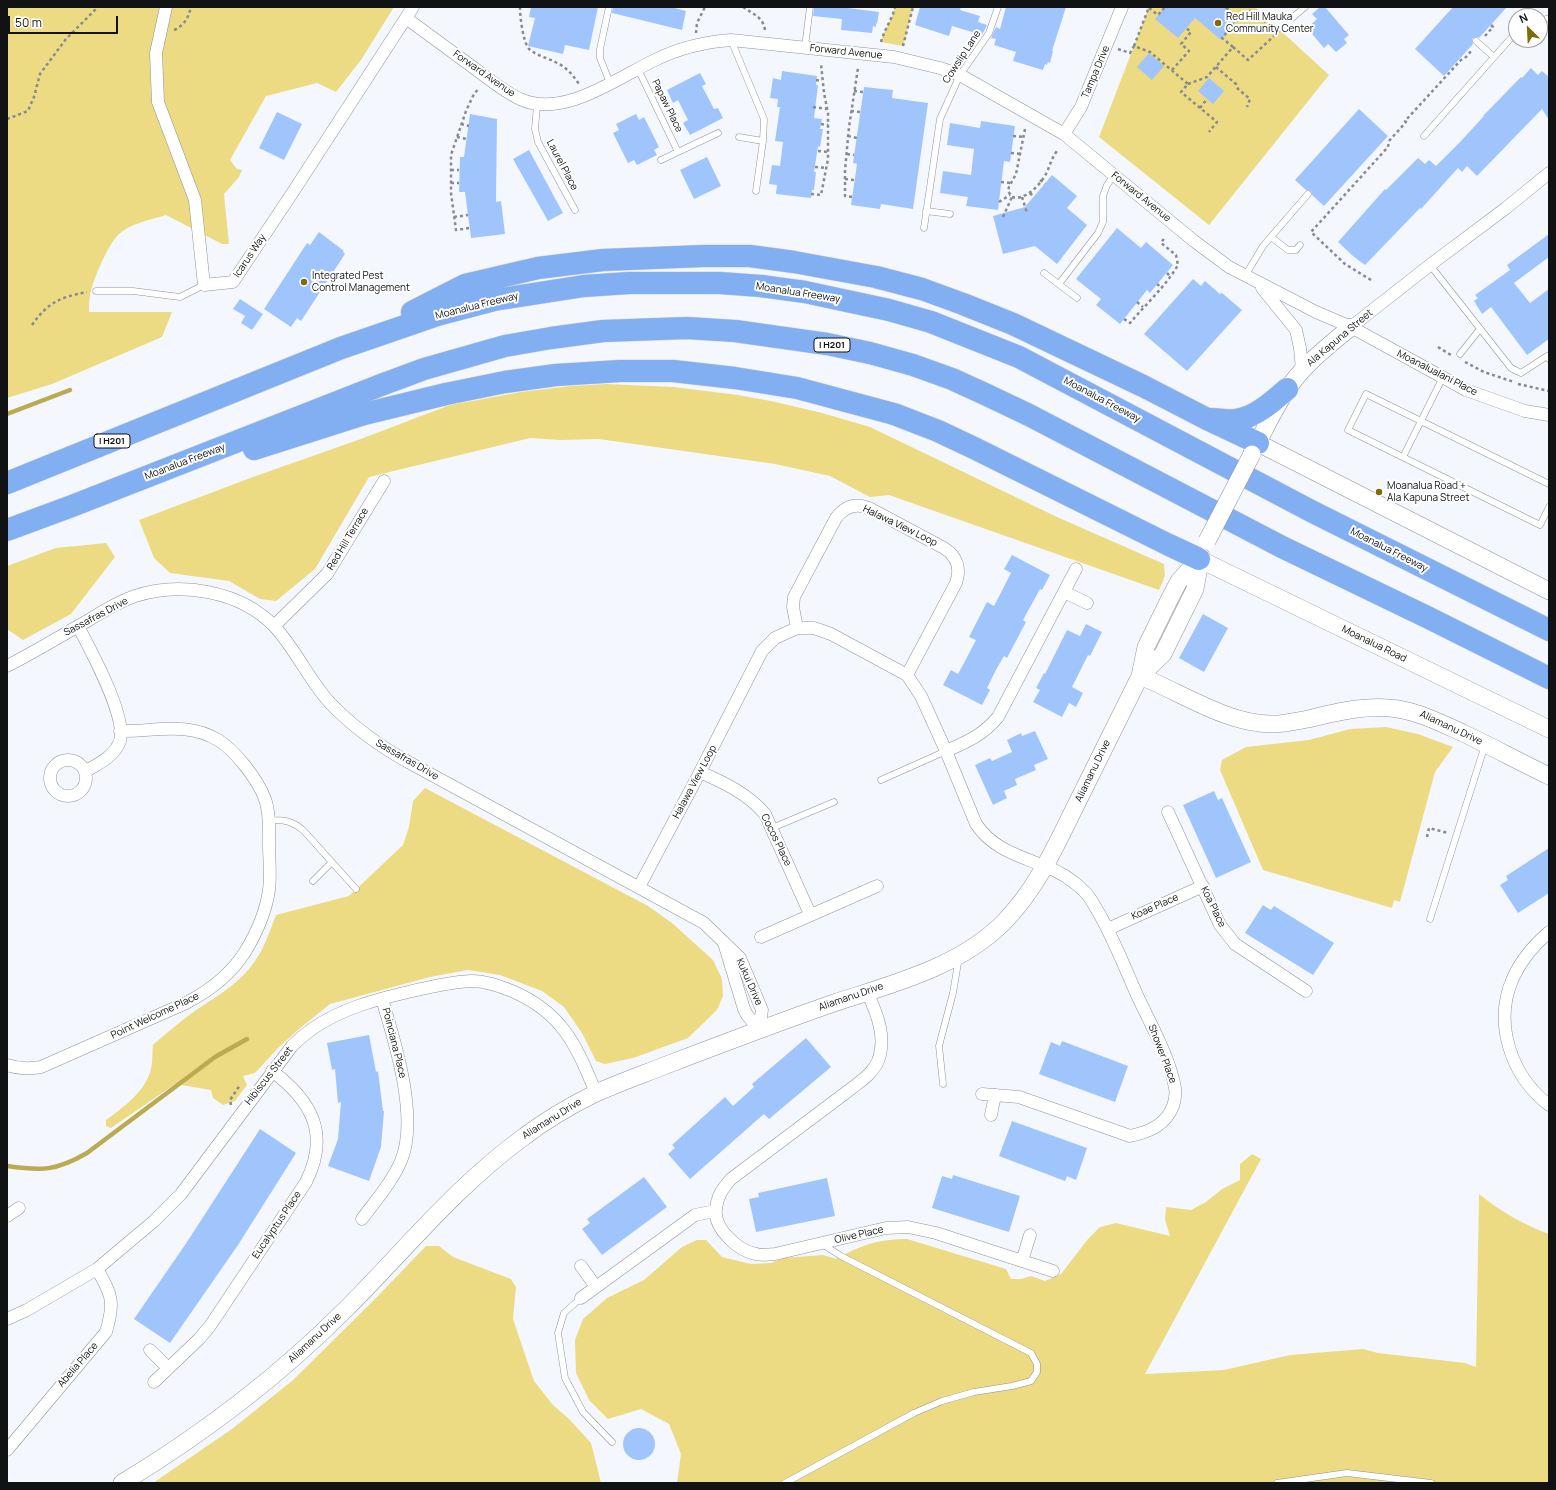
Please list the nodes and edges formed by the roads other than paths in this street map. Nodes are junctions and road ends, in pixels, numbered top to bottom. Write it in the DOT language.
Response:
graph roads {
  1 [pos="166,7"];
  2 [pos="413,7"];
  3 [pos="609,7"];
  4 [pos="810,7"];
  5 [pos="998,7"];
  6 [pos="1122,7"];
  7 [pos="1305,7"];
  8 [pos="406,18"];
  9 [pos="1292,18"];
  10 [pos="731,40"];
  11 [pos="1476,41"];
  12 [pos="1508,41"];
  13 [pos="805,47"];
  14 [pos="1494,57"];
  15 [pos="638,69"];
  16 [pos="960,75"];
  17 [pos="610,83"];
  18 [pos="538,104"];
  19 [pos="718,133"];
  20 [pos="1064,134"];
  21 [pos="1424,136"];
  22 [pos="739,137"];
  23 [pos="763,141"];
  24 [pos="678,152"];
  25 [pos="661,160"];
  26 [pos="1549,173"];
  27 [pos="1114,175"];
  28 [pos="756,191"];
  29 [pos="1308,194"];
  30 [pos="575,210"];
  31 [pos="926,211"];
  32 [pos="950,214"];
  33 [pos="924,228"];
  34 [pos="1271,237"];
  35 [pos="1300,245"];
  36 [pos="1430,265"];
  37 [pos="1044,273"];
  38 [pos="1245,276"];
  39 [pos="1258,282"];
  40 [pos="1059,284"];
  41 [pos="204,285"];
  42 [pos="96,291"];
  43 [pos="1077,298"];
  44 [pos="1351,327"];
  45 [pos="1480,329"];
  46 [pos="341,348"];
  47 [pos="1457,356"];
  48 [pos="1549,359"];
  49 [pos="1302,370"];
  50 [pos="1443,377"];
  51 [pos="1287,389"];
  52 [pos="216,399"];
  53 [pos="1549,416"];
  54 [pos="1207,419"];
  55 [pos="1421,421"];
  56 [pos="1255,448"];
  57 [pos="1403,457"];
  58 [pos="7,467"];
  59 [pos="384,481"];
  60 [pos="7,483"];
  61 [pos="1549,484"];
  62 [pos="72,506"];
  63 [pos="1549,507"];
  64 [pos="7,530"];
  65 [pos="1203,550"];
  66 [pos="1076,569"];
  67 [pos="1549,591"];
  68 [pos="1064,592"];
  69 [pos="1087,603"];
  70 [pos="78,626"];
  71 [pos="274,626"];
  72 [pos="798,628"];
  73 [pos="1549,630"];
  74 [pos="7,666"];
  75 [pos="907,675"];
  76 [pos="1140,676"];
  77 [pos="1549,678"];
  78 [pos="1549,729"];
  79 [pos="120,731"];
  80 [pos="1485,744"];
  81 [pos="946,751"];
  82 [pos="86,771"];
  83 [pos="700,772"];
  84 [pos="1549,776"];
  85 [pos="881,780"];
  86 [pos="834,802"];
  87 [pos="1168,812"];
  88 [pos="269,821"];
  89 [pos="772,828"];
  90 [pos="332,862"];
  91 [pos="1045,866"];
  92 [pos="313,881"];
  93 [pos="877,886"];
  94 [pos="1202,886"];
  95 [pos="639,887"];
  96 [pos="356,889"];
  97 [pos="810,914"];
  98 [pos="1430,918"];
  99 [pos="1108,929"];
  100 [pos="1549,932"];
  101 [pos="761,937"];
  102 [pos="723,942"];
  103 [pos="959,956"];
  104 [pos="1306,991"];
  105 [pos="867,992"];
  106 [pos="382,998"];
  107 [pos="759,1029"];
  108 [pos="7,1065"];
  109 [pos="272,1071"];
  110 [pos="943,1084"];
  111 [pos="596,1093"];
  112 [pos="982,1094"];
  113 [pos="995,1095"];
  114 [pos="1549,1105"];
  115 [pos="991,1115"];
  116 [pos="19,1208"];
  117 [pos="715,1211"];
  118 [pos="7,1216"];
  119 [pos="362,1219"];
  120 [pos="1030,1235"];
  121 [pos="820,1243"];
  122 [pos="1022,1261"];
  123 [pos="581,1266"];
  124 [pos="97,1269"];
  125 [pos="1053,1271"];
  126 [pos="596,1287"];
  127 [pos="581,1298"];
  128 [pos="7,1319"];
  129 [pos="150,1350"];
  130 [pos="168,1368"];
  131 [pos="154,1382"];
  132 [pos="612,1442"];
  133 [pos="7,1450"];
  134 [pos="122,1483"];
  135 [pos="785,1483"];
  136 [pos="1277,1483"];
  137 [pos="1431,1483"];
  1 -- 41 [label="street"];
  2 -- 8 [label="street, Icarus Way"];
  3 -- 17 [label="lane"];
  4 -- 13 [label="lane"];
  5 -- 16 [label="lane, Cowslip Lane"];
  6 -- 20 [label="street, Tampa Drive"];
  7 -- 9 [label="lane"];
  8 -- 18 [label="street, Forward Avenue"];
  8 -- 41 [label="street, Icarus Way"];
  10 -- 13 [label="street, Forward Avenue"];
  10 -- 15 [label="street, Forward Avenue"];
  10 -- 23 [label="lane"];
  11 -- 14 [label="lane"];
  12 -- 14 [label="lane"];
  13 -- 16 [label="street, Forward Avenue"];
  14 -- 21 [label="lane"];
  15 -- 17 [label="street, Forward Avenue"];
  15 -- 24 [label="lane, Papaw Place"];
  16 -- 20 [label="street, Forward Avenue"];
  16 -- 31 [label="lane, Cowslip Lane"];
  17 -- 18 [label="street, Forward Avenue"];
  18 -- 30 [label="lane, Laurel Place"];
  19 -- 24 [label="lane"];
  20 -- 27 [label="street, Forward Avenue"];
  22 -- 23 [label="lane"];
  23 -- 28 [label="lane"];
  24 -- 25 [label="lane"];
  26 -- 36 [label="street, Ala Kapuna Street"];
  27 -- 38 [label="street, Forward Avenue"];
  27 -- 40 [label="lane"];
  29 -- 34 [label="lane"];
  31 -- 32 [label="lane"];
  31 -- 33 [label="lane, Cowslip Lane"];
  34 -- 35 [label="lane"];
  34 -- 38 [label="lane"];
  36 -- 44 [label="street, Ala Kapuna Street"];
  36 -- 45 [label="lane"];
  37 -- 40 [label="lane"];
  38 -- 39 [label="street, Forward Avenue"];
  39 -- 44 [label="street, Forward Avenue"];
  39 -- 49 [label="street, Forward Avenue"];
  40 -- 43 [label="lane"];
  41 -- 42 [label="lane"];
  44 -- 49 [label="street, Ala Kapuna Street"];
  44 -- 50 [label="street, Moanalualani Place"];
  45 -- 47 [label="lane"];
  45 -- 48 [label="lane"];
  46 -- 52 [label="highway, Moanalua Freeway / I H201"];
  46 -- 54 [label="highway"];
  46 -- 73 [label="highway, Moanalua Freeway / I H201"];
  49 -- 51 [label="street, Ala Kapuna Street"];
  50 -- 53 [label="street, Moanalualani Place"];
  50 -- 55 [label="lane"];
  51 -- 54 [label="highway"];
  51 -- 56 [label="street, Ala Kapuna Street"];
  52 -- 58 [label="highway"];
  52 -- 60 [label="highway, Moanalua Freeway / I H201"];
  54 -- 56 [label="highway"];
  55 -- 57 [label="lane"];
  55 -- 57 [label="lane"];
  55 -- 61 [label="lane"];
  56 -- 65 [label="street, Ala Kapuna Street, bridge"];
  56 -- 67 [label="street"];
  57 -- 63 [label="lane"];
  59 -- 71 [label="street, Red Hill Terrace"];
  62 -- 64 [label="highway, Moanalua Freeway / I H201"];
  62 -- 65 [label="highway"];
  62 -- 77 [label="highway, Moanalua Freeway / I H201"];
  65 -- 76 [label="street"];
  65 -- 78 [label="street, Moanalua Road"];
  66 -- 68 [label="street"];
  68 -- 69 [label="street"];
  68 -- 81 [label="street"];
  70 -- 71 [label="street, Sassafras Drive"];
  70 -- 74 [label="street, Sassafras Drive"];
  70 -- 79 [label="street"];
  71 -- 95 [label="street, Sassafras Drive"];
  72 -- 75 [label="street, Halawa View Loop"];
  72 -- 75 [label="street, Halawa View Loop"];
  72 -- 83 [label="street, Halawa View Loop"];
  75 -- 81 [label="street, Halawa View Loop"];
  76 -- 80 [label="street, Aliamanu Drive"];
  76 -- 91 [label="street, Aliamanu Drive"];
  79 -- 82 [label="street"];
  79 -- 88 [label="street, Point Welcome Place"];
  80 -- 84 [label="street, Aliamanu Drive"];
  80 -- 98 [label="lane"];
  81 -- 85 [label="lane"];
  81 -- 91 [label="street, Halawa View Loop"];
  83 -- 89 [label="street, Cocos Place"];
  83 -- 95 [label="street, Halawa View Loop"];
  86 -- 89 [label="lane"];
  87 -- 94 [label="street, Koa Place"];
  88 -- 90 [label="lane"];
  88 -- 108 [label="street, Point Welcome Place"];
  89 -- 97 [label="street, Cocos Place"];
  90 -- 92 [label="lane"];
  90 -- 96 [label="lane"];
  91 -- 99 [label="street, Shower Place"];
  91 -- 103 [label="street, Aliamanu Drive"];
  93 -- 97 [label="street"];
  94 -- 99 [label="street, Koae Place"];
  94 -- 104 [label="street, Koa Place"];
  95 -- 102 [label="street, Sassafras Drive"];
  97 -- 101 [label="street"];
  99 -- 113 [label="street, Shower Place"];
  100 -- 114 [label="street"];
  102 -- 107 [label="street, Kukui Drive"];
  103 -- 105 [label="street, Aliamanu Drive"];
  103 -- 110 [label="lane"];
  105 -- 107 [label="street, Aliamanu Drive"];
  105 -- 117 [label="street"];
  106 -- 109 [label="street, Hibiscus Street"];
  106 -- 111 [label="street, Hibiscus Street"];
  106 -- 119 [label="street, Poinciana Place"];
  107 -- 111 [label="street, Aliamanu Drive"];
  109 -- 124 [label="street, Hibiscus Street"];
  109 -- 130 [label="street, Eucalyptus Place"];
  111 -- 134 [label="street, Aliamanu Drive"];
  112 -- 113 [label="street, Shower Place"];
  113 -- 115 [label="street"];
  116 -- 118 [label="street"];
  117 -- 121 [label="street, Olive Place"];
  117 -- 126 [label="street"];
  120 -- 122 [label="street"];
  121 -- 122 [label="street, Olive Place"];
  121 -- 135 [label="lane"];
  122 -- 125 [label="street, Olive Place"];
  123 -- 126 [label="street"];
  124 -- 128 [label="street, Hibiscus Street"];
  124 -- 133 [label="street, Abelia Place"];
  126 -- 127 [label="street"];
  127 -- 132 [label="lane"];
  129 -- 130 [label="street"];
  130 -- 131 [label="street, Eucalyptus Place"];
  136 -- 137 [label="lane"];
}
